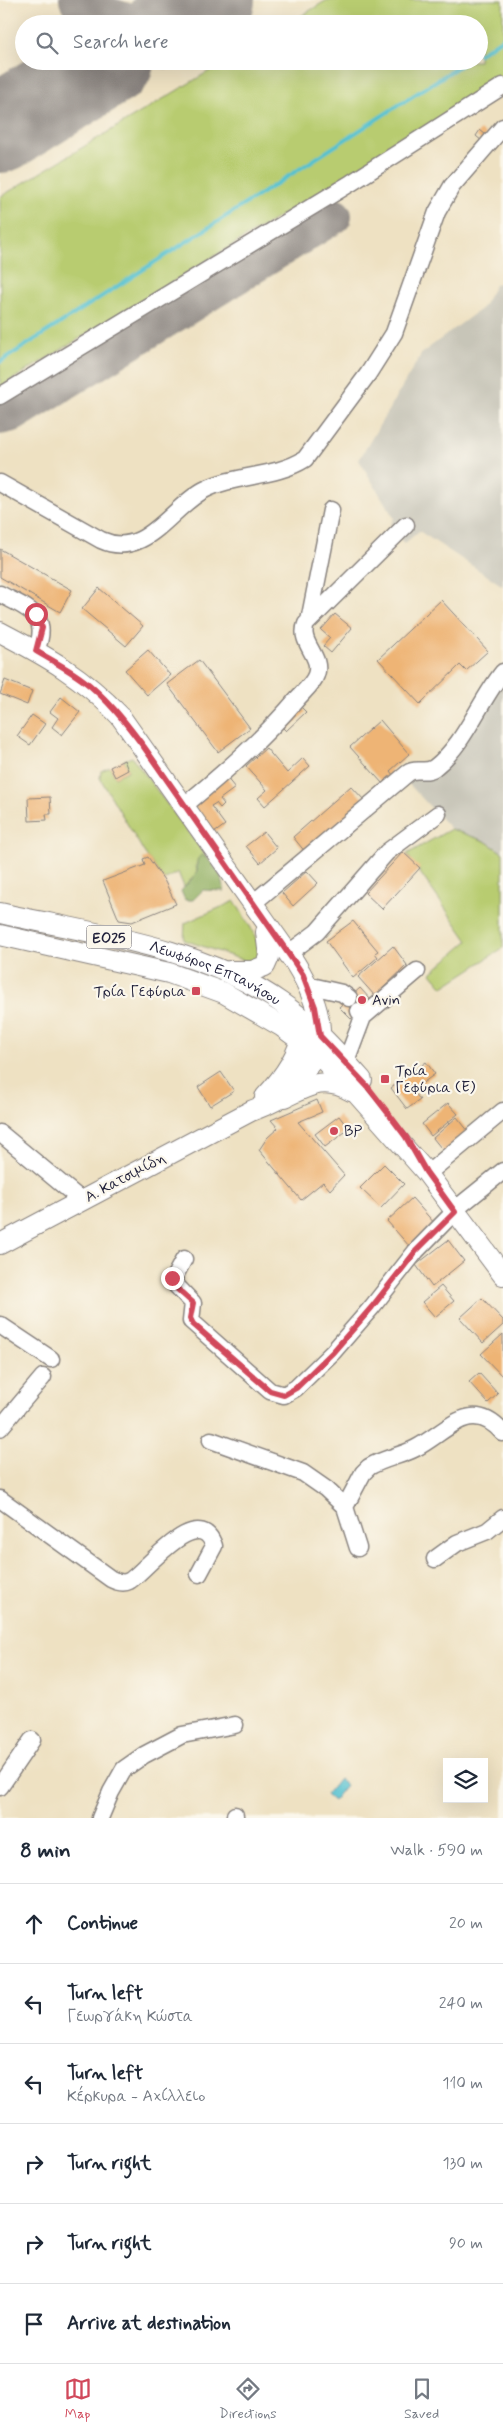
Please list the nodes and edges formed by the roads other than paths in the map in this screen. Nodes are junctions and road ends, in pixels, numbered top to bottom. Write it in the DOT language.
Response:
graph roads {
  1 [pos="503,86"];
  2 [pos="503,127"];
  3 [pos="0,396"];
  4 [pos="0,483"];
  5 [pos="331,510"];
  6 [pos="406,525"];
  7 [pos="0,594"];
  8 [pos="309,621"];
  9 [pos="0,632"];
  10 [pos="36,651"];
  11 [pos="503,672"];
  12 [pos="185,805"];
  13 [pos="438,814"];
  14 [pos="255,908"];
  15 [pos="0,913"];
  16 [pos="266,932"];
  17 [pos="0,935"];
  18 [pos="289,953"];
  19 [pos="216,968"];
  20 [pos="417,971"];
  21 [pos="307,985"];
  22 [pos="349,998"];
  23 [pos="304,1039"];
  24 [pos="346,1062"];
  25 [pos="357,1094"];
  26 [pos="277,1100"];
  27 [pos="251,1111"];
  28 [pos="503,1111"];
  29 [pos="0,1133"];
  30 [pos="503,1171"];
  31 [pos="426,1173"];
  32 [pos="81,1200"];
  33 [pos="455,1212"];
  34 [pos="0,1244"];
  35 [pos="184,1259"];
  36 [pos="503,1275"];
  37 [pos="0,1325"];
  38 [pos="51,1359"];
  39 [pos="43,1377"];
  40 [pos="0,1428"];
  41 [pos="503,1433"];
  42 [pos="211,1440"];
  43 [pos="0,1500"];
  44 [pos="345,1507"];
  45 [pos="503,1518"];
  46 [pos="358,1548"];
  47 [pos="435,1559"];
  48 [pos="199,1574"];
  49 [pos="235,1725"];
  50 [pos="32,1740"];
  51 [pos="0,1787"];
  52 [pos="100,1818"];
  1 -- 3 [label="street"];
  2 -- 4 [label="street"];
  5 -- 8 [label="street"];
  6 -- 8 [label="street"];
  7 -- 10 [label="street"];
  8 -- 12 [label="street"];
  9 -- 10 [label="main road"];
  10 -- 12 [label="main road"];
  11 -- 14 [label="street"];
  12 -- 14 [label="main road"];
  13 -- 18 [label="street"];
  14 -- 16 [label="main road"];
  14 -- 18 [label="main road"];
  15 -- 19 [label="main road, Λεωφόρος Επτανήσου / ΕΟ25"];
  16 -- 19 [label="main road"];
  16 -- 23 [label="main road"];
  17 -- 23 [label="main road, Λεωφόρος Επτανήσου / ΕΟ25"];
  18 -- 21 [label="main road"];
  19 -- 23 [label="main road, Λεωφόρος Επτανήσου / ΕΟ25"];
  20 -- 24 [label="street"];
  21 -- 22 [label="street"];
  21 -- 23 [label="main road"];
  23 -- 24 [label="main road, ΕΟ25"];
  23 -- 25 [label="main road, ΕΟ25"];
  23 -- 26 [label="main road, Α. Κατσιμίδη"];
  23 -- 27 [label="main road, Α. Κατσιμίδη"];
  24 -- 31 [label="main road, ΕΟ25"];
  25 -- 26 [label="main road"];
  25 -- 31 [label="main road, ΕΟ25"];
  26 -- 27 [label="main road, Α. Κατσιμίδη"];
  27 -- 32 [label="main road, Α. Κατσιμίδη"];
  28 -- 31 [label="street"];
  29 -- 32 [label="street"];
  30 -- 33 [label="street"];
  31 -- 33 [label="main road, ΕΟ25"];
  32 -- 34 [label="main road, Α. Κατσιμίδη"];
  33 -- 35 [label="street"];
  33 -- 36 [label="main road, ΕΟ25"];
  37 -- 38 [label="street"];
  39 -- 40 [label="street"];
  41 -- 44 [label="street"];
  42 -- 44 [label="street"];
  43 -- 48 [label="street"];
  44 -- 46 [label="street"];
  45 -- 47 [label="street"];
  49 -- 52 [label="street"];
  50 -- 51 [label="street"];
}
